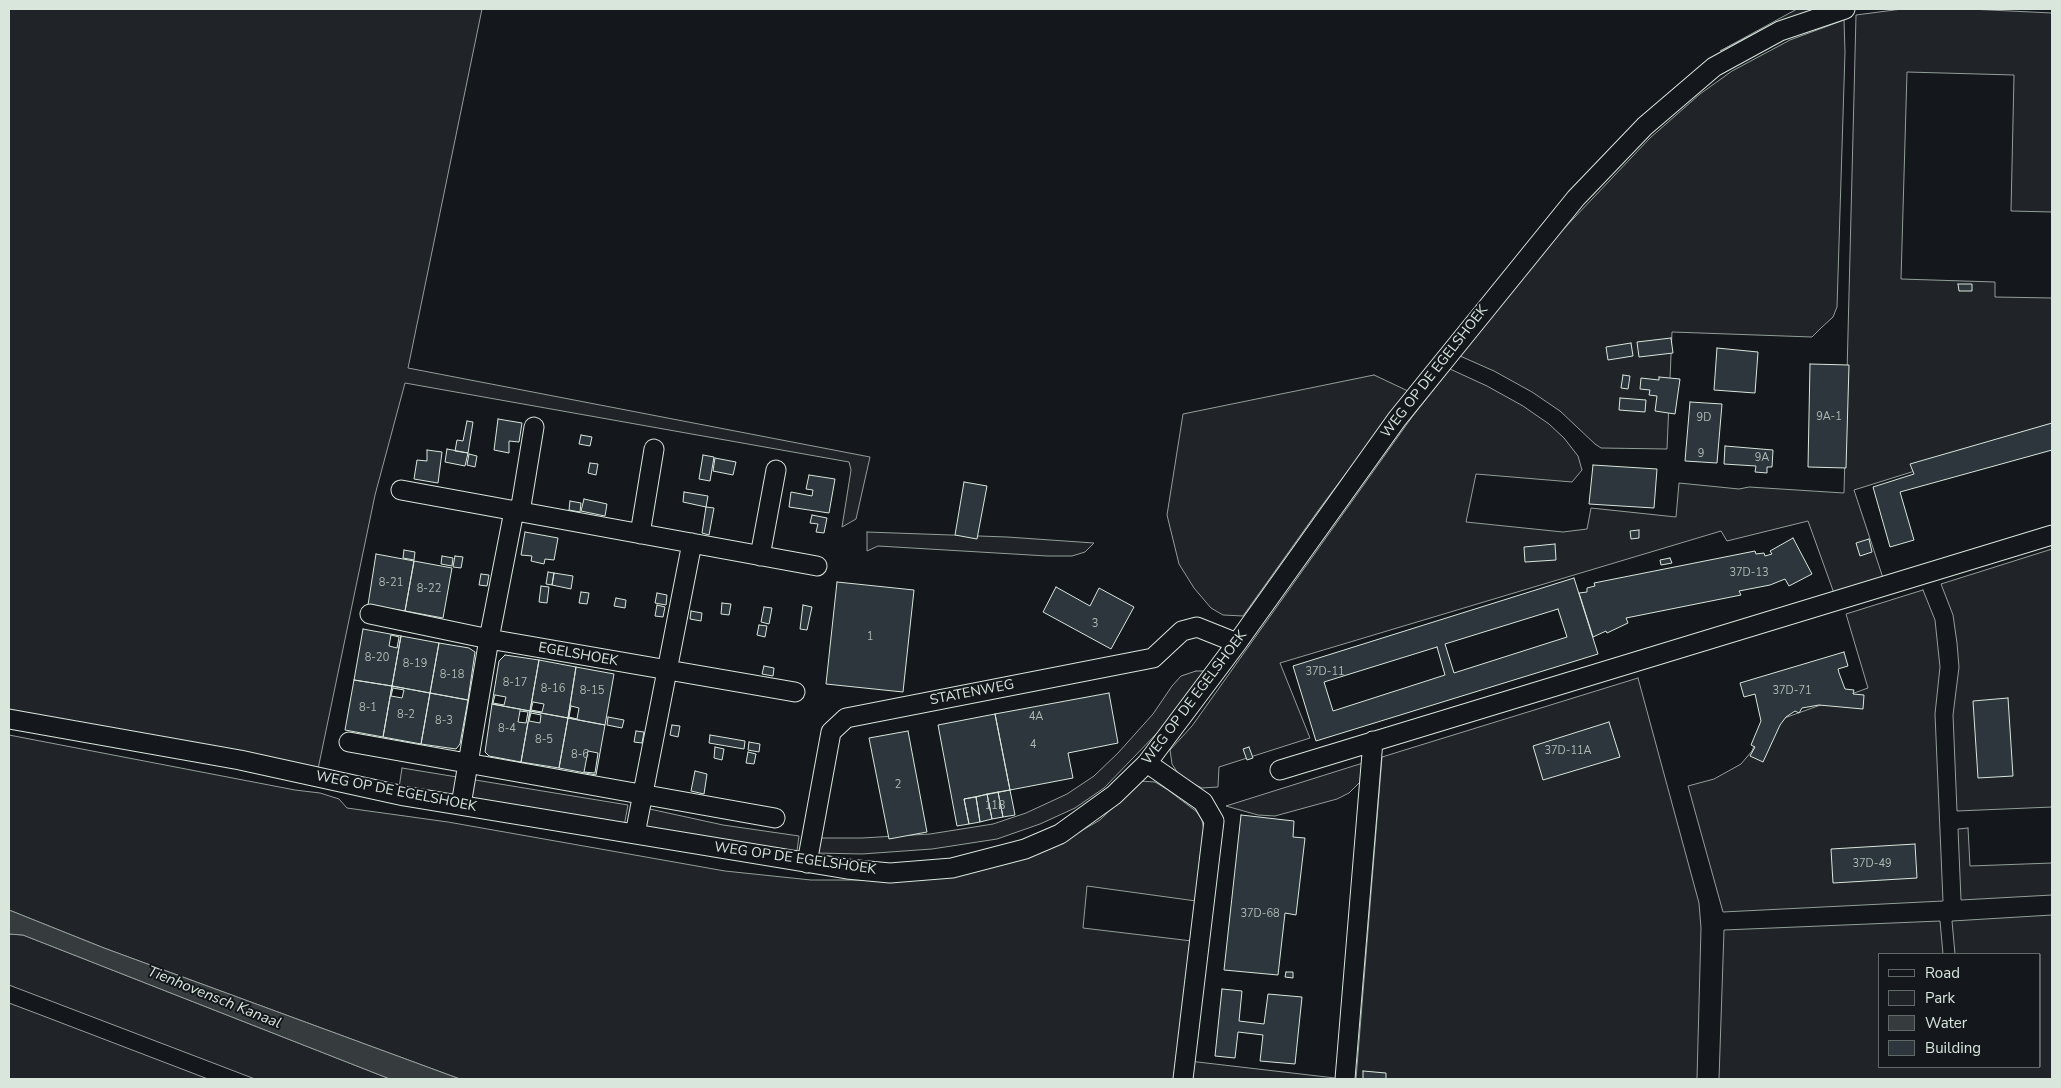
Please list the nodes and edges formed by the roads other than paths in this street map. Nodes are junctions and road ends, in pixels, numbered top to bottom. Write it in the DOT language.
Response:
graph roads {
  1 [pos="1845,9"];
  2 [pos="534,427"];
  3 [pos="654,449"];
  4 [pos="776,470"];
  5 [pos="402,490"];
  6 [pos="517,511"];
  7 [pos="640,534"];
  8 [pos="2052,535"];
  9 [pos="692,543"];
  10 [pos="760,556"];
  11 [pos="817,566"];
  12 [pos="370,614"];
  13 [pos="489,639"];
  14 [pos="1237,643"];
  15 [pos="667,670"];
  16 [pos="794,692"];
  17 [pos="9,719"];
  18 [pos="1373,741"];
  19 [pos="349,742"];
  20 [pos="468,763"];
  21 [pos="1147,763"];
  22 [pos="1280,770"];
  23 [pos="642,793"];
  24 [pos="461,805"];
  25 [pos="775,818"];
  26 [pos="635,834"];
  27 [pos="807,863"];
  28 [pos="1182,1079"];
  29 [pos="1346,1079"];
  1 -- 14 [label="street, WEG OP DE EGELSHOEK"];
  2 -- 6 [label="street"];
  3 -- 7 [label="street"];
  4 -- 10 [label="street"];
  5 -- 6 [label="street"];
  6 -- 7 [label="street"];
  6 -- 13 [label="street"];
  7 -- 9 [label="street"];
  8 -- 18 [label="street"];
  9 -- 10 [label="street"];
  9 -- 15 [label="street"];
  10 -- 11 [label="street"];
  12 -- 13 [label="street, EGELSHOEK"];
  13 -- 15 [label="street, EGELSHOEK"];
  13 -- 20 [label="street"];
  14 -- 21 [label="street, WEG OP DE EGELSHOEK"];
  14 -- 27 [label="street, STATENWEG"];
  15 -- 16 [label="street, EGELSHOEK"];
  15 -- 23 [label="street"];
  17 -- 24 [label="street, WEG OP DE EGELSHOEK"];
  18 -- 22 [label="street"];
  18 -- 29 [label="street"];
  19 -- 20 [label="street"];
  20 -- 23 [label="street"];
  20 -- 24 [label="street"];
  21 -- 27 [label="street, WEG OP DE EGELSHOEK"];
  21 -- 28 [label="street"];
  23 -- 25 [label="street"];
  23 -- 26 [label="street"];
  24 -- 26 [label="street, WEG OP DE EGELSHOEK"];
  26 -- 27 [label="street, WEG OP DE EGELSHOEK"];
}
